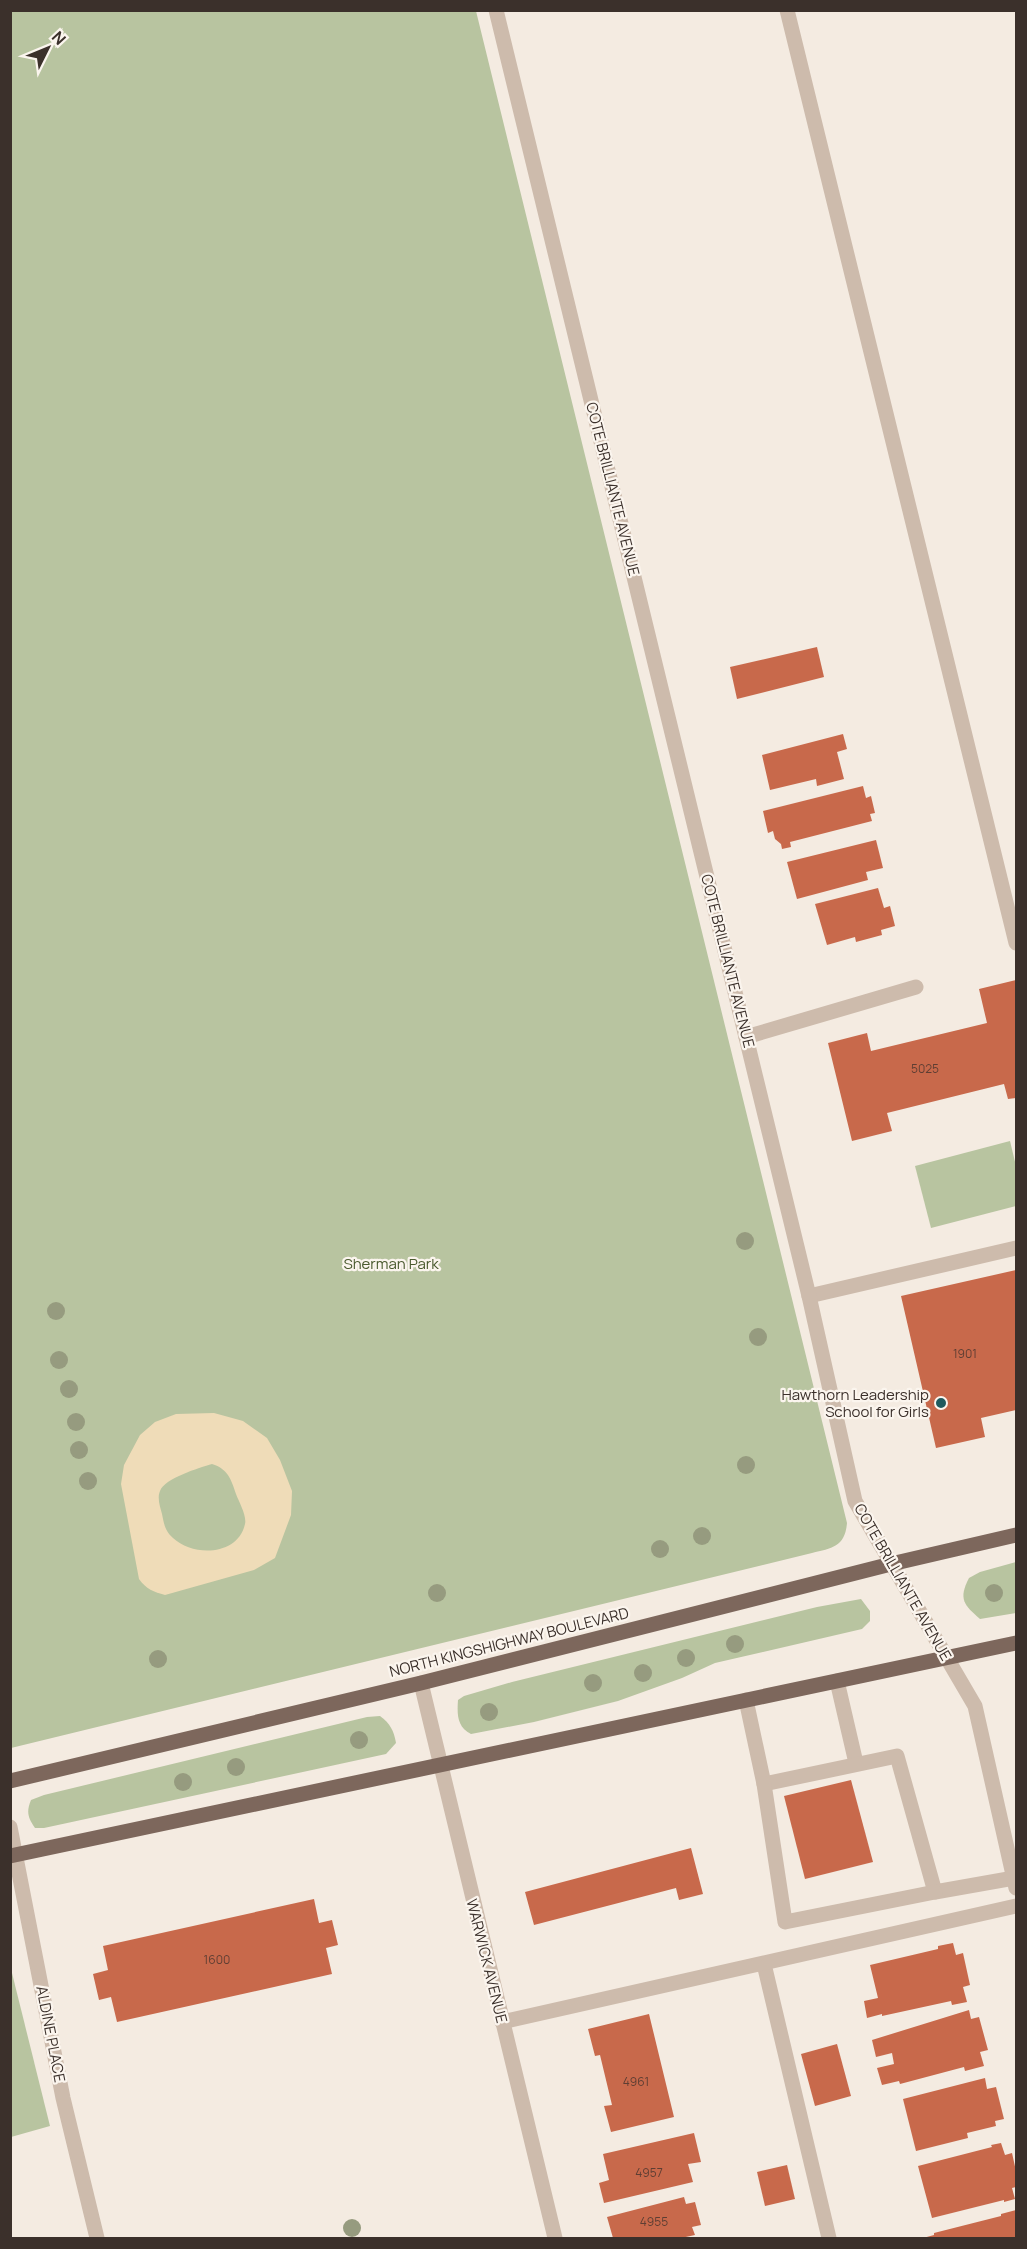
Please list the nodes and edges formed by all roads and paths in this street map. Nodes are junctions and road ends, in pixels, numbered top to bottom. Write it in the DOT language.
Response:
graph roads {
  1 [pos="496,10"];
  2 [pos="787,10"];
  3 [pos="1017,943"];
  4 [pos="916,987"];
  5 [pos="746,1037"];
  6 [pos="1017,1248"];
  7 [pos="809,1296"];
  8 [pos="1017,1535"];
  9 [pos="891,1564"];
  10 [pos="1017,1643"];
  11 [pos="946,1657"];
  12 [pos="837,1681"];
  13 [pos="420,1683"];
  14 [pos="746,1701"];
  15 [pos="856,1763"];
  16 [pos="440,1766"];
  17 [pos="10,1781"];
  18 [pos="764,1784"];
  19 [pos="10,1827"];
  20 [pos="13,1856"];
  21 [pos="1015,1883"];
  22 [pos="935,1892"];
  23 [pos="1017,1906"];
  24 [pos="764,1964"];
  25 [pos="502,2022"];
  26 [pos="97,2238"];
  27 [pos="555,2238"];
  28 [pos="829,2238"];
  1 -- 5 [label="street, COTE BRILLIANTE AVENUE"];
  2 -- 3 [label="street"];
  4 -- 5 [label="street"];
  5 -- 7 [label="street, COTE BRILLIANTE AVENUE"];
  6 -- 7 [label="street"];
  7 -- 9 [label="street, COTE BRILLIANTE AVENUE"];
  8 -- 9 [label="main road, NORTH KINGSHIGHWAY BOULEVARD"];
  9 -- 11 [label="street, COTE BRILLIANTE AVENUE"];
  9 -- 13 [label="main road, NORTH KINGSHIGHWAY BOULEVARD"];
  10 -- 11 [label="main road"];
  11 -- 12 [label="main road"];
  11 -- 21 [label="street, COTE BRILLIANTE AVENUE"];
  12 -- 14 [label="main road"];
  12 -- 15 [label="street"];
  13 -- 16 [label="street, WARWICK AVENUE"];
  13 -- 17 [label="main road, NORTH KINGSHIGHWAY BOULEVARD"];
  14 -- 16 [label="main road"];
  14 -- 18 [label="street"];
  15 -- 18 [label="street"];
  15 -- 22 [label="street"];
  16 -- 20 [label="main road"];
  16 -- 25 [label="street, WARWICK AVENUE"];
  18 -- 22 [label="street"];
  19 -- 20 [label="street, ALDINE PLACE"];
  20 -- 26 [label="street, ALDINE PLACE"];
  21 -- 22 [label="street"];
  23 -- 24 [label="street"];
  24 -- 25 [label="street"];
  24 -- 28 [label="street"];
  25 -- 27 [label="street, WARWICK AVENUE"];
}
